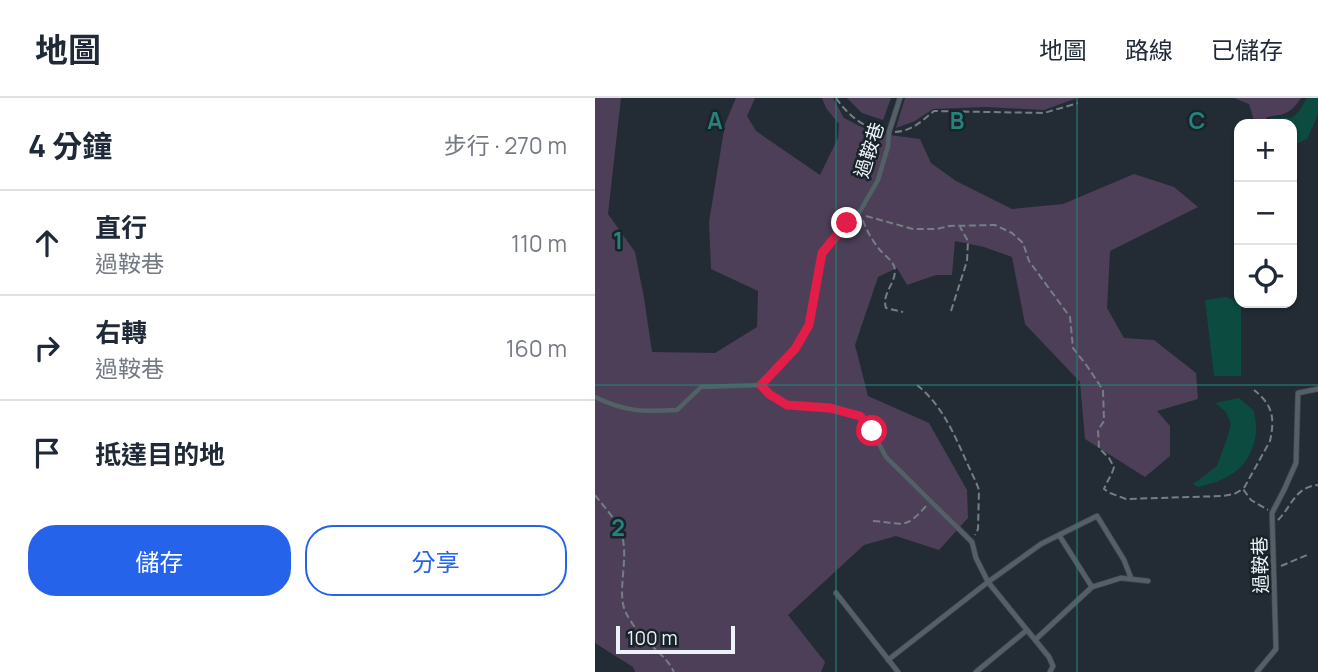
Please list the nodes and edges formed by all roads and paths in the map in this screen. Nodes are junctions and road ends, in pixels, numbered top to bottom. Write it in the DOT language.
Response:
graph roads {
  1 [pos="835,98"];
  2 [pos="900,98"];
  3 [pos="1078,103"];
  4 [pos="889,132"];
  5 [pos="859,213"];
  6 [pos="959,226"];
  7 [pos="951,310"];
  8 [pos="903,313"];
  9 [pos="761,385"];
  10 [pos="917,385"];
  11 [pos="1318,389"];
  12 [pos="1254,390"];
  13 [pos="595,397"];
  14 [pos="1318,485"];
  15 [pos="1243,489"];
  16 [pos="595,495"];
  17 [pos="930,502"];
  18 [pos="1272,513"];
  19 [pos="873,521"];
  20 [pos="1272,525"];
  21 [pos="1059,535"];
  22 [pos="972,542"];
  23 [pos="1307,555"];
  24 [pos="1274,569"];
  25 [pos="1131,578"];
  26 [pos="1149,581"];
  27 [pos="988,582"];
  28 [pos="1092,587"];
  29 [pos="836,593"];
  30 [pos="1027,630"];
  31 [pos="1035,640"];
  32 [pos="888,660"];
  33 [pos="674,672"];
  34 [pos="898,672"];
  35 [pos="976,672"];
  36 [pos="1050,672"];
  37 [pos="1257,672"];
  1 -- 4 [label="path"];
  2 -- 4 [label="lane, 過鞍巷"];
  3 -- 4 [label="path"];
  4 -- 5 [label="lane, 過鞍巷"];
  5 -- 6 [label="path"];
  5 -- 8 [label="path"];
  5 -- 9 [label="lane, 過鞍巷"];
  6 -- 7 [label="path"];
  6 -- 15 [label="path"];
  9 -- 13 [label="lane"];
  9 -- 17 [label="lane"];
  10 -- 22 [label="path"];
  11 -- 18 [label="lane, 過鞍巷"];
  12 -- 15 [label="path"];
  14 -- 20 [label="path"];
  15 -- 18 [label="path"];
  16 -- 33 [label="path"];
  17 -- 19 [label="path"];
  17 -- 22 [label="lane"];
  18 -- 20 [label="lane, 過鞍巷"];
  20 -- 24 [label="lane, 過鞍巷"];
  21 -- 25 [label="lane"];
  21 -- 27 [label="lane"];
  21 -- 28 [label="lane"];
  22 -- 27 [label="lane"];
  23 -- 24 [label="path"];
  24 -- 37 [label="lane, 過鞍巷"];
  25 -- 26 [label="lane"];
  25 -- 28 [label="lane"];
  27 -- 30 [label="lane"];
  27 -- 32 [label="lane"];
  28 -- 31 [label="lane"];
  29 -- 32 [label="lane"];
  30 -- 31 [label="lane"];
  30 -- 35 [label="lane"];
  31 -- 36 [label="lane"];
  32 -- 34 [label="lane"];
}
